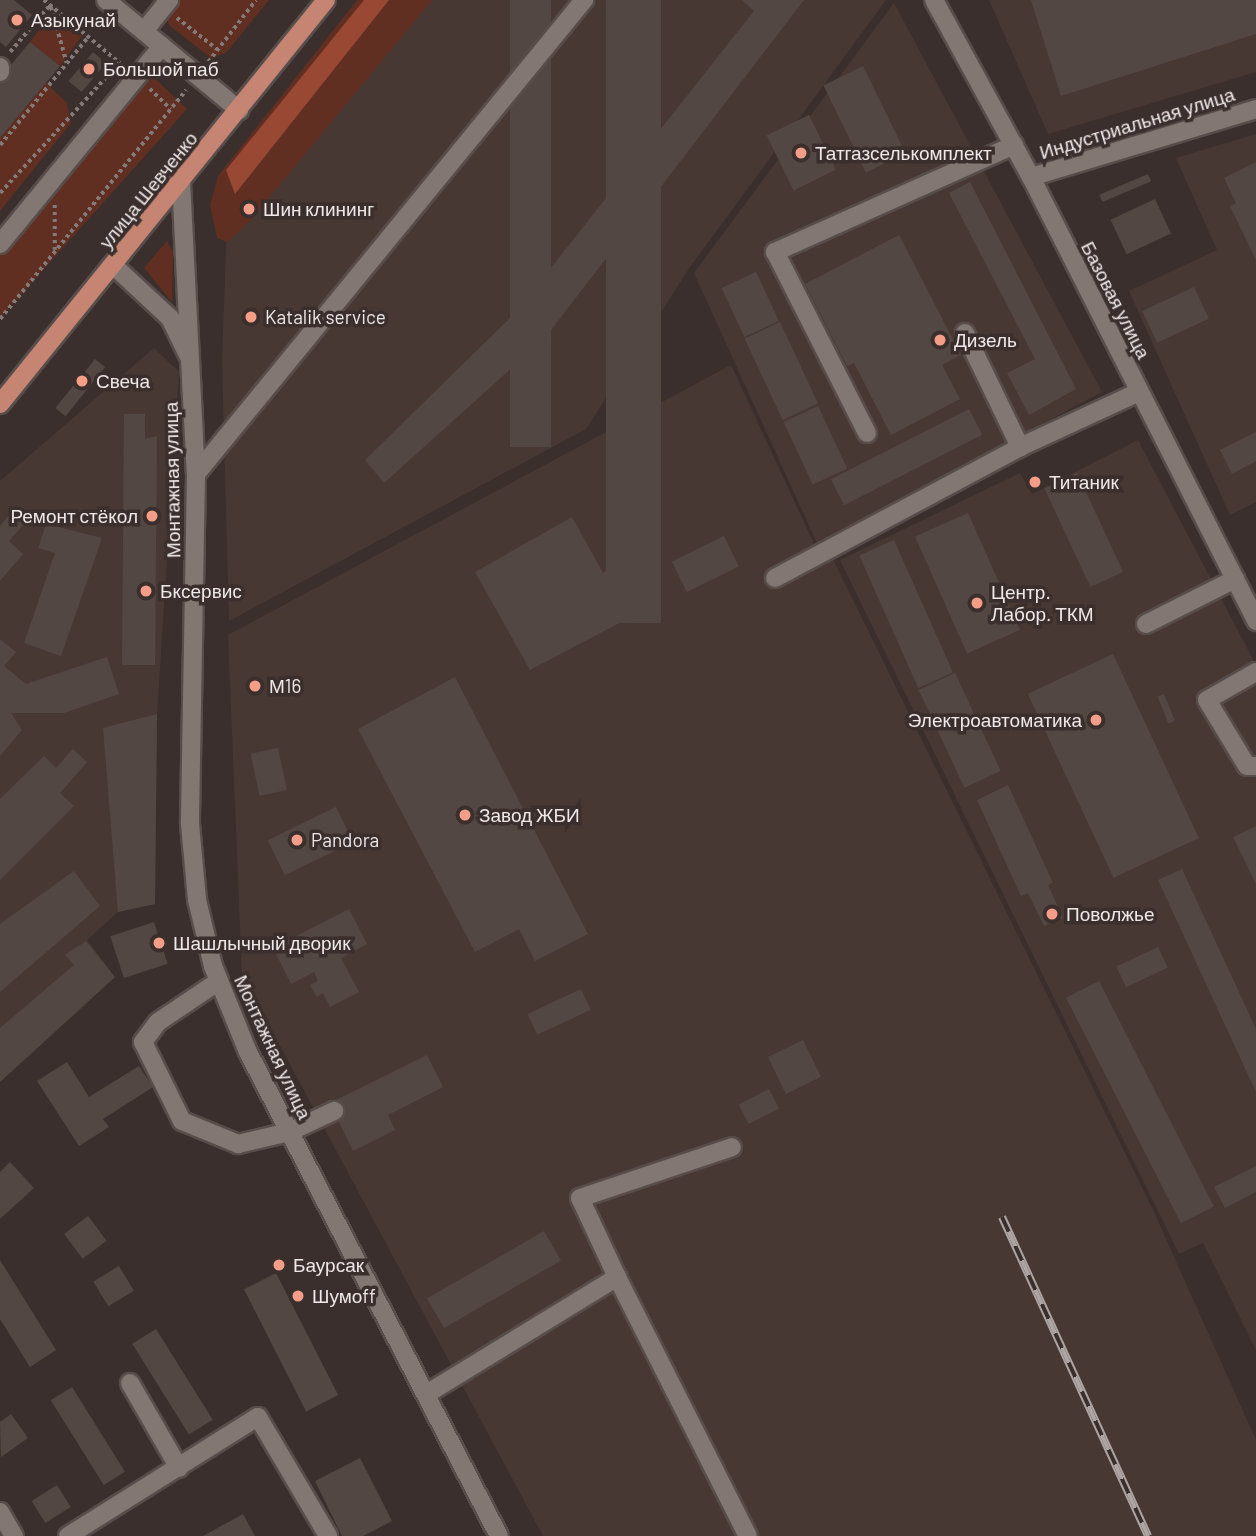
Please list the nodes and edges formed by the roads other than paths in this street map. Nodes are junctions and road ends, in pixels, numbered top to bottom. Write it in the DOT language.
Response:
graph roads {
  1 [pos="106,0"];
  2 [pos="326,0"];
  3 [pos="584,0"];
  4 [pos="934,0"];
  5 [pos="166,4"];
  6 [pos="144,31"];
  7 [pos="162,46"];
  8 [pos="4,61"];
  9 [pos="0,72"];
  10 [pos="1256,109"];
  11 [pos="239,110"];
  12 [pos="1014,145"];
  13 [pos="1031,177"];
  14 [pos="181,181"];
  15 [pos="0,244"];
  16 [pos="113,265"];
  17 [pos="965,333"];
  18 [pos="191,361"];
  19 [pos="1139,392"];
  20 [pos="0,404"];
  21 [pos="867,433"];
  22 [pos="1020,447"];
  23 [pos="196,474"];
  24 [pos="775,578"];
  25 [pos="1235,579"];
  26 [pos="1250,593"];
  27 [pos="1256,621"];
  28 [pos="1146,624"];
  29 [pos="1256,672"];
  30 [pos="1256,766"];
  31 [pos="219,981"];
  32 [pos="334,1111"];
  33 [pos="289,1132"];
  34 [pos="732,1147"];
  35 [pos="617,1277"];
  36 [pos="130,1383"];
  37 [pos="428,1393"];
  38 [pos="179,1468"];
  39 [pos="0,1512"];
  40 [pos="14,1536"];
  41 [pos="68,1536"];
  42 [pos="328,1536"];
  43 [pos="499,1536"];
  44 [pos="748,1536"];
  1 -- 6 [label="street"];
  2 -- 11 [label="main road, улица Шевченко"];
  3 -- 23 [label="street"];
  4 -- 12 [label="street, Базовая улица"];
  5 -- 6 [label="street"];
  6 -- 7 [label="street"];
  7 -- 11 [label="street"];
  7 -- 15 [label="street"];
  8 -- 9 [label="street"];
  10 -- 13 [label="street, Индустриальная улица"];
  11 -- 14 [label="main road, улица Шевченко"];
  12 -- 13 [label="street, Базовая улица"];
  12 -- 21 [label="street"];
  13 -- 19 [label="street, Базовая улица"];
  14 -- 16 [label="main road, улица Шевченко"];
  14 -- 18 [label="street, Монтажная улица"];
  16 -- 18 [label="street, Монтажная улица"];
  16 -- 20 [label="main road, улица Шевченко"];
  17 -- 22 [label="street"];
  18 -- 23 [label="street, Монтажная улица"];
  19 -- 22 [label="street"];
  19 -- 25 [label="street, Базовая улица"];
  22 -- 24 [label="street"];
  23 -- 31 [label="street, Монтажная улица"];
  25 -- 26 [label="street, Базовая улица"];
  25 -- 28 [label="street"];
  26 -- 27 [label="street, Базовая улица"];
  29 -- 30 [label="street"];
  31 -- 33 [label="street, Монтажная улица"];
  31 -- 33 [label="street"];
  32 -- 33 [label="street"];
  33 -- 37 [label="street, Монтажная улица"];
  34 -- 35 [label="street"];
  35 -- 37 [label="street"];
  35 -- 44 [label="street"];
  36 -- 38 [label="street"];
  37 -- 43 [label="street, Монтажная улица"];
  38 -- 41 [label="street"];
  38 -- 42 [label="street"];
  39 -- 40 [label="street"];
}
